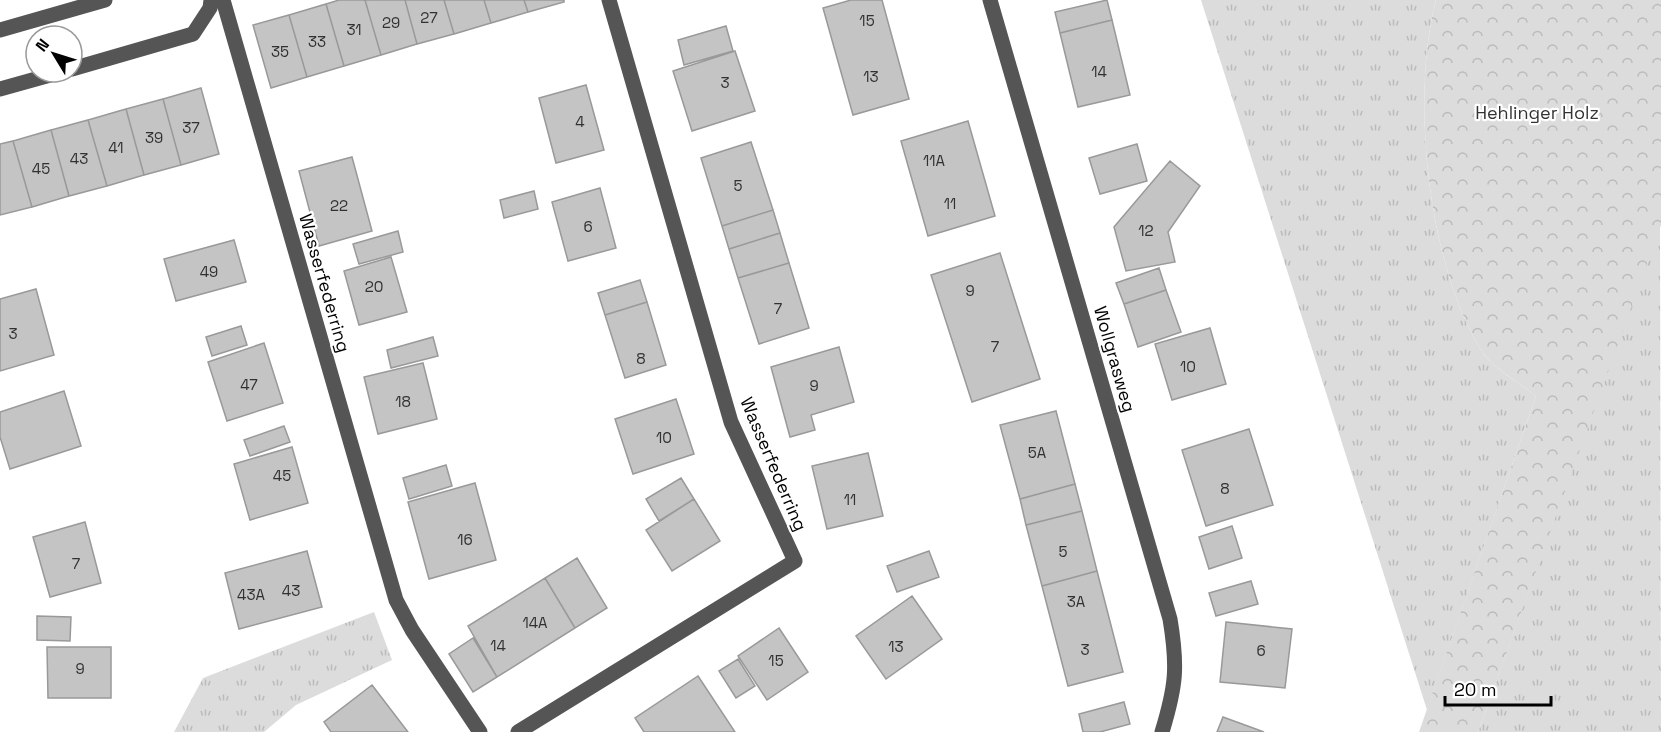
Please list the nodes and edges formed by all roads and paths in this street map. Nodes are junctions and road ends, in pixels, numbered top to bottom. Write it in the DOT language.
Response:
graph roads {
  1 [pos="105,0"];
  2 [pos="211,0"];
  3 [pos="224,0"];
  4 [pos="609,0"];
  5 [pos="990,0"];
  6 [pos="0,30"];
  7 [pos="84,66"];
  8 [pos="24,82"];
  9 [pos="0,89"];
  10 [pos="480,732"];
  11 [pos="518,732"];
  12 [pos="1162,732"];
  1 -- 6 [label="street"];
  2 -- 7 [label="street"];
  3 -- 10 [label="street, Wasserfederring"];
  4 -- 11 [label="street, Wasserfederring"];
  5 -- 12 [label="street, Wollgrasweg"];
  8 -- 9 [label="street"];
}
